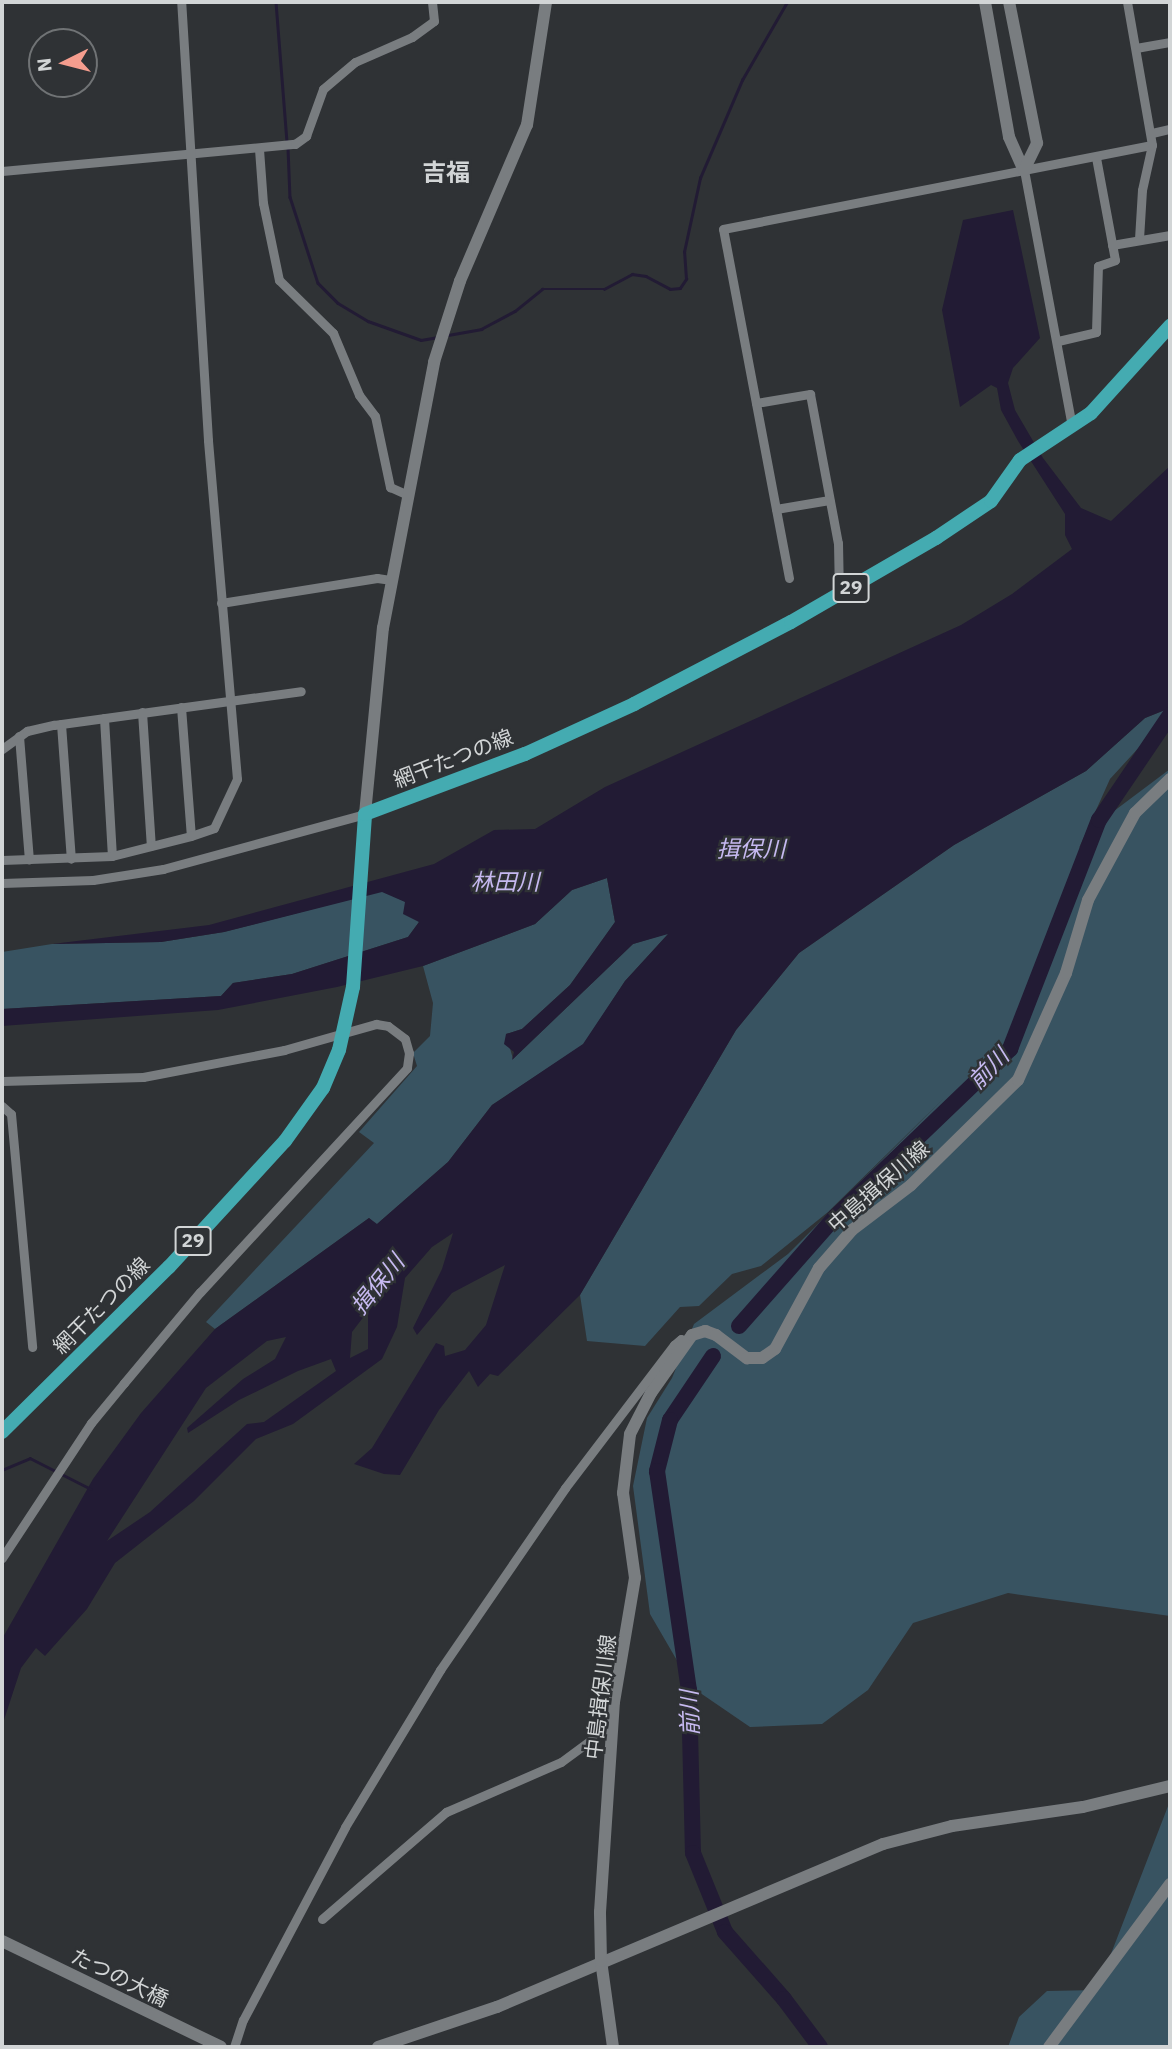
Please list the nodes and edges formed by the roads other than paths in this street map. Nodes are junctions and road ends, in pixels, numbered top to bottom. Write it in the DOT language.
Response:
graph roads {
  1 [pos="181,2"];
  2 [pos="432,2"];
  3 [pos="546,2"];
  4 [pos="985,2"];
  5 [pos="1009,2"];
  6 [pos="1127,2"];
  7 [pos="1170,42"];
  8 [pos="1136,48"];
  9 [pos="1170,129"];
  10 [pos="1152,133"];
  11 [pos="1152,145"];
  12 [pos="258,149"];
  13 [pos="192,154"];
  14 [pos="1096,157"];
  15 [pos="1024,170"];
  16 [pos="2,171"];
  17 [pos="1170,235"];
  18 [pos="1139,239"];
  19 [pos="1112,245"];
  20 [pos="1170,326"];
  21 [pos="1058,341"];
  22 [pos="756,403"];
  23 [pos="1072,427"];
  24 [pos="408,495"];
  25 [pos="829,500"];
  26 [pos="776,509"];
  27 [pos="789,578"];
  28 [pos="392,580"];
  29 [pos="839,594"];
  30 [pos="221,603"];
  31 [pos="301,691"];
  32 [pos="232,700"];
  33 [pos="181,707"];
  34 [pos="142,712"];
  35 [pos="104,718"];
  36 [pos="61,724"];
  37 [pos="19,736"];
  38 [pos="2,750"];
  39 [pos="1170,779"];
  40 [pos="365,819"];
  41 [pos="191,836"];
  42 [pos="151,846"];
  43 [pos="112,856"];
  44 [pos="71,859"];
  45 [pos="2,860"];
  46 [pos="29,860"];
  47 [pos="2,883"];
  48 [pos="346,1027"];
  49 [pos="2,1081"];
  50 [pos="2,1105"];
  51 [pos="686,1342"];
  52 [pos="32,1348"];
  53 [pos="2,1432"];
  54 [pos="2,1558"];
  55 [pos="612,1732"];
  56 [pos="1170,1786"];
  57 [pos="1170,1884"];
  58 [pos="322,1919"];
  59 [pos="2,1941"];
  60 [pos="601,1961"];
  61 [pos="221,2047"];
  62 [pos="234,2047"];
  63 [pos="378,2047"];
  64 [pos="613,2047"];
  65 [pos="1049,2047"];
  1 -- 13 [label="street"];
  2 -- 12 [label="street"];
  3 -- 24 [label="street"];
  4 -- 15 [label="street"];
  5 -- 15 [label="street"];
  6 -- 8 [label="street"];
  7 -- 8 [label="street"];
  8 -- 10 [label="street"];
  9 -- 10 [label="street"];
  10 -- 11 [label="street"];
  11 -- 14 [label="street"];
  11 -- 18 [label="street"];
  12 -- 13 [label="street"];
  12 -- 24 [label="street"];
  13 -- 16 [label="street"];
  13 -- 30 [label="street"];
  14 -- 15 [label="street"];
  14 -- 19 [label="street"];
  15 -- 21 [label="street"];
  15 -- 22 [label="street"];
  17 -- 18 [label="street"];
  18 -- 19 [label="street"];
  19 -- 21 [label="street"];
  20 -- 23 [label="main road, 網干たつの線 / 29"];
  21 -- 23 [label="street"];
  22 -- 25 [label="street"];
  22 -- 26 [label="street"];
  23 -- 29 [label="main road, 網干たつの線 / 29"];
  24 -- 28 [label="street"];
  25 -- 26 [label="street"];
  25 -- 29 [label="street"];
  26 -- 27 [label="street"];
  28 -- 30 [label="street"];
  28 -- 40 [label="street"];
  29 -- 40 [label="main road, 網干たつの線 / 29"];
  30 -- 32 [label="street"];
  31 -- 32 [label="street"];
  32 -- 33 [label="street"];
  32 -- 41 [label="street"];
  33 -- 34 [label="street"];
  33 -- 41 [label="street"];
  34 -- 35 [label="street"];
  34 -- 42 [label="street"];
  35 -- 36 [label="street"];
  35 -- 43 [label="street"];
  36 -- 37 [label="street"];
  36 -- 44 [label="street"];
  37 -- 38 [label="street"];
  37 -- 46 [label="street"];
  39 -- 51 [label="street, 中島揖保川線"];
  40 -- 47 [label="street"];
  40 -- 48 [label="main road, 網干たつの線 / 29"];
  41 -- 42 [label="street"];
  42 -- 43 [label="street"];
  43 -- 44 [label="street"];
  44 -- 46 [label="street"];
  45 -- 46 [label="street"];
  48 -- 49 [label="street"];
  48 -- 53 [label="main road, 網干たつの線 / 29"];
  48 -- 54 [label="street"];
  50 -- 52 [label="street"];
  51 -- 55 [label="street, 中島揖保川線"];
  51 -- 62 [label="street"];
  55 -- 58 [label="street"];
  55 -- 60 [label="street, 中島揖保川線"];
  56 -- 60 [label="street"];
  57 -- 65 [label="street"];
  59 -- 61 [label="street, たつの大橋"];
  60 -- 63 [label="street"];
  60 -- 64 [label="street, 中島揖保川線"];
}
